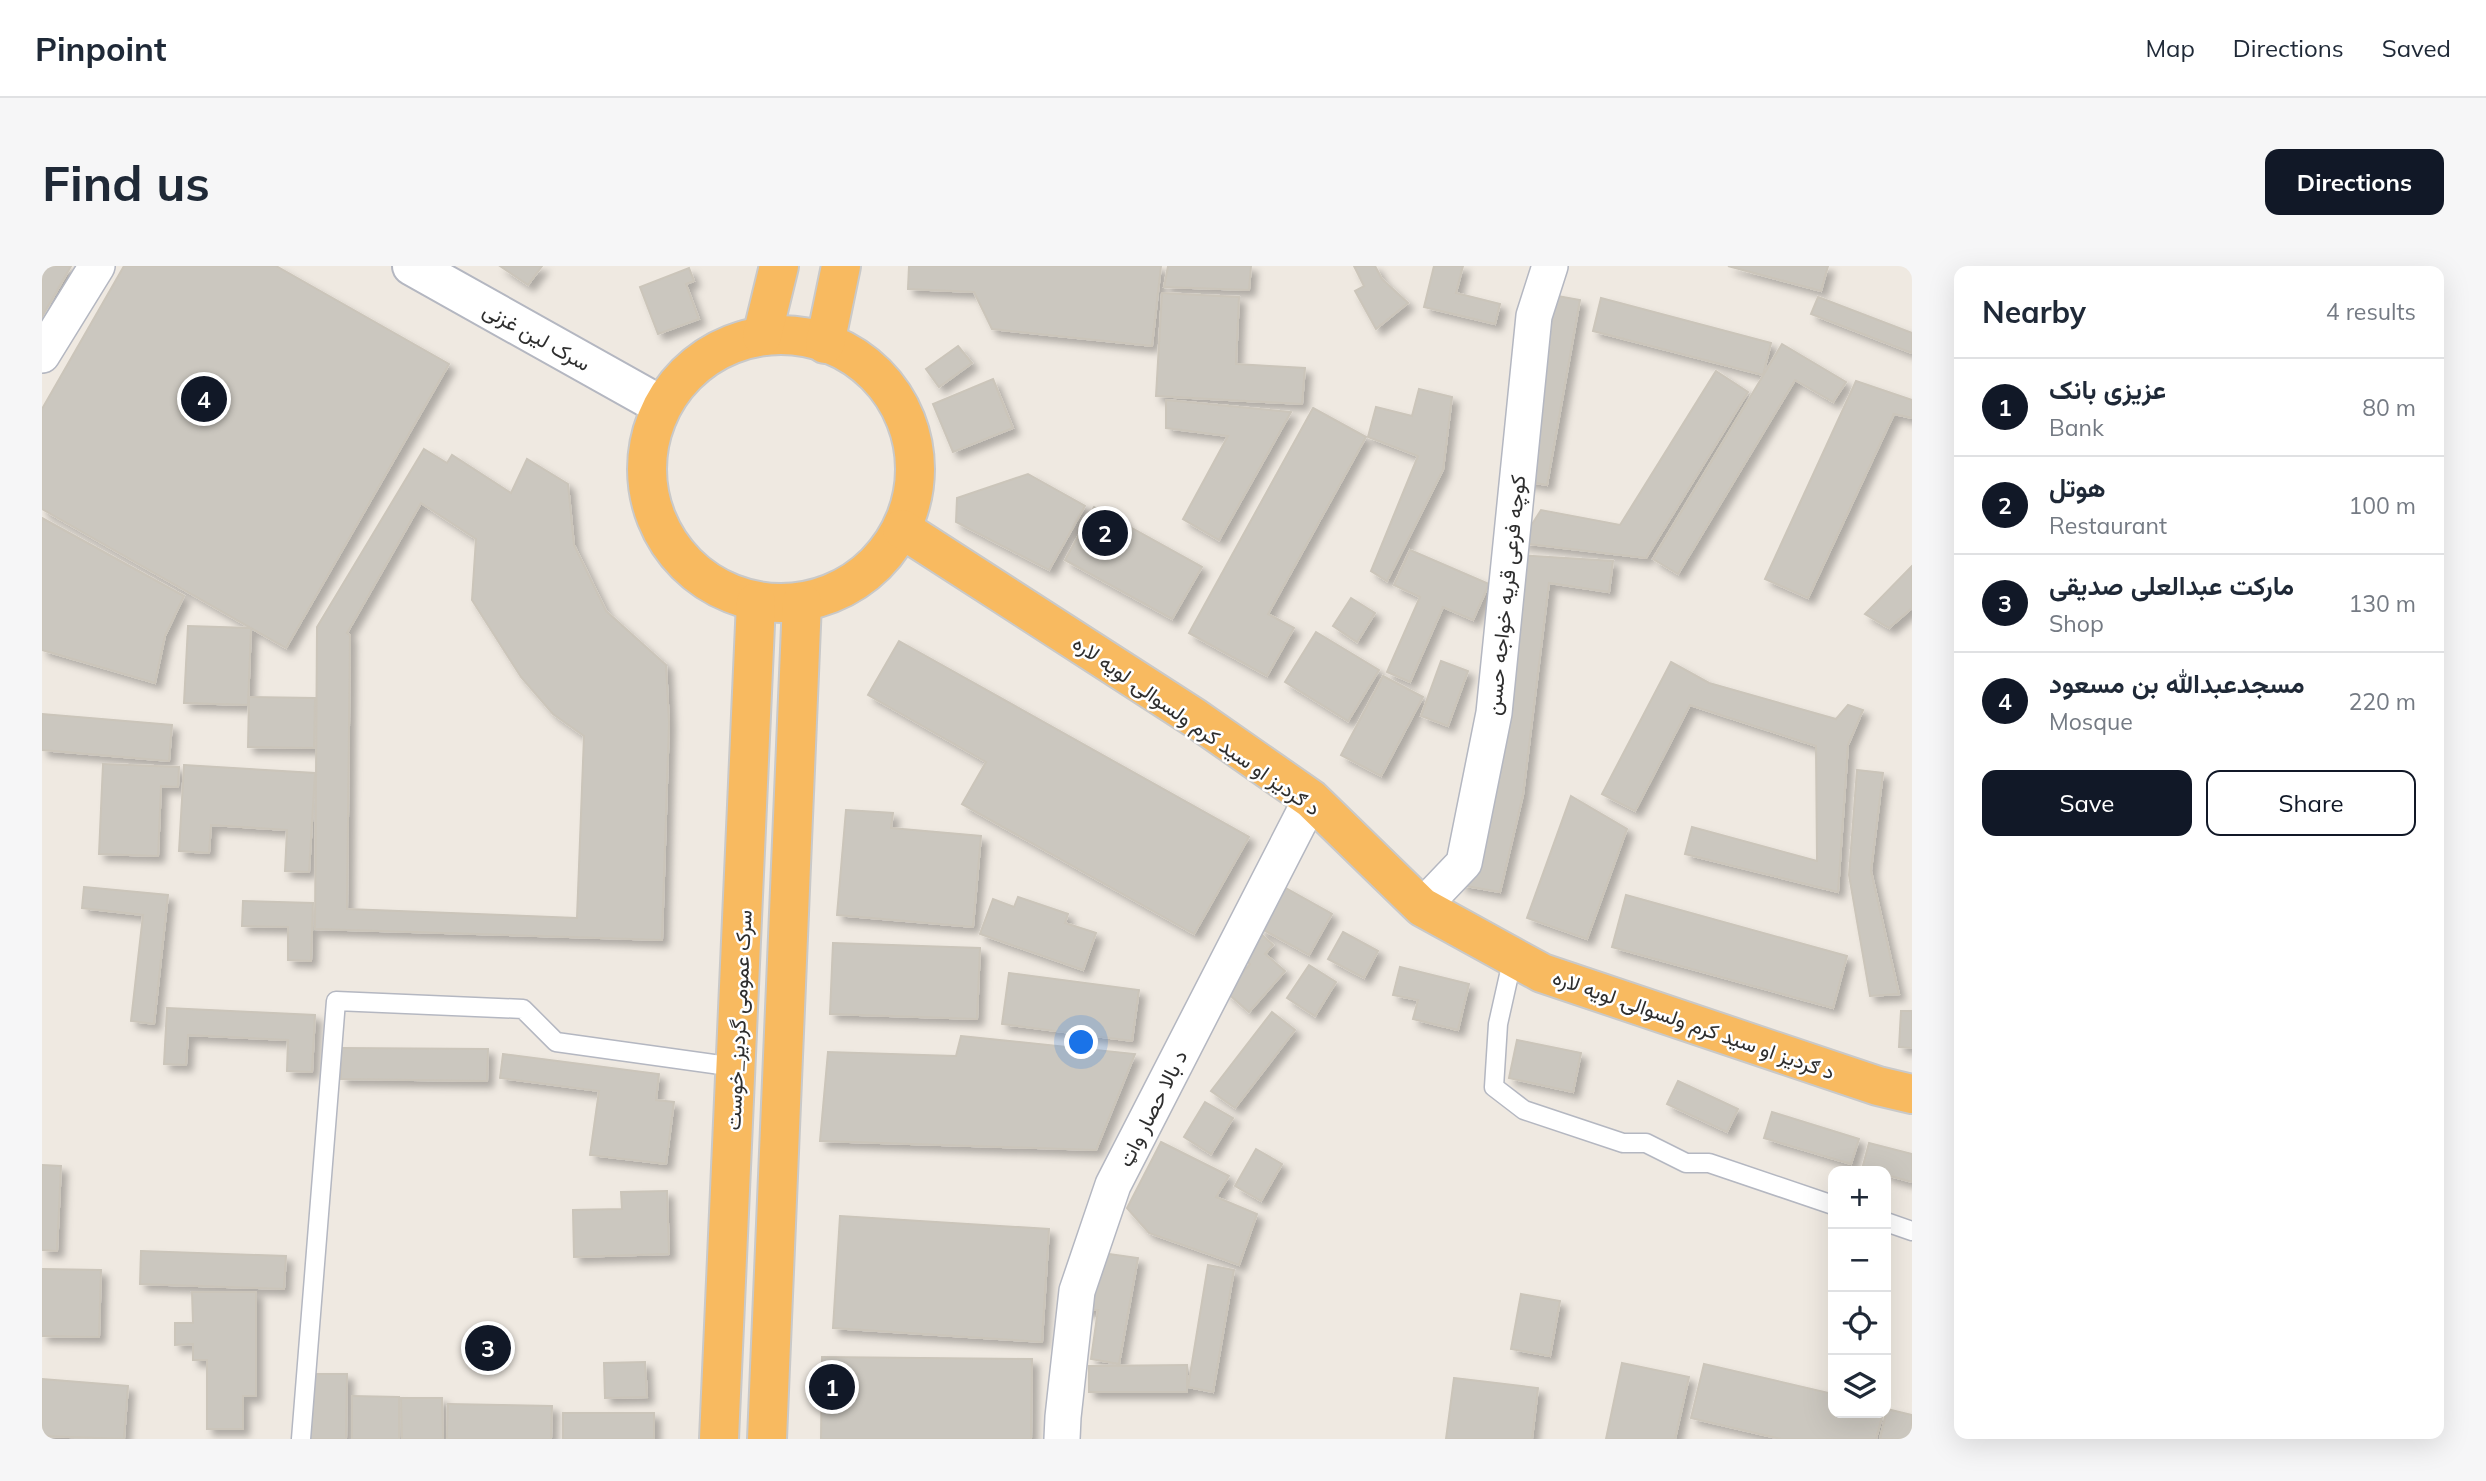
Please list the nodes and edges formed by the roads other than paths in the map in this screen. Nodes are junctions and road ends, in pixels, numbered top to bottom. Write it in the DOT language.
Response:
graph roads {
  1 [pos="97,266"];
  2 [pos="412,266"];
  3 [pos="779,266"];
  4 [pos="841,266"];
  5 [pos="1550,266"];
  6 [pos="762,336"];
  7 [pos="825,344"];
  8 [pos="42,355"];
  9 [pos="662,406"];
  10 [pos="902,529"];
  11 [pos="755,602"];
  12 [pos="802,602"];
  13 [pos="1311,799"];
  14 [pos="1422,907"];
  15 [pos="1513,957"];
  16 [pos="736,1067"];
  17 [pos="1912,1094"];
  18 [pos="1828,1203"];
  19 [pos="1891,1225"];
  20 [pos="1912,1231"];
  21 [pos="301,1439"];
  22 [pos="719,1439"];
  23 [pos="767,1439"];
  24 [pos="1062,1439"];
  1 -- 8 [label="street"];
  2 -- 9 [label="main road, سرک لین غزنی"];
  3 -- 6 [label="highway"];
  4 -- 7 [label="highway"];
  5 -- 14 [label="street, کوچه فرعی قریه خواجه حسن"];
  6 -- 7 [label="highway"];
  6 -- 9 [label="highway"];
  7 -- 10 [label="highway"];
  9 -- 11 [label="highway"];
  10 -- 12 [label="highway"];
  10 -- 13 [label="highway, د ګردیز او سید کرم ولسوالۍ لویه لاره"];
  11 -- 12 [label="highway"];
  11 -- 16 [label="highway, سرک عمومی گردیز_خوست"];
  12 -- 23 [label="highway"];
  13 -- 14 [label="highway, د ګردیز او سید کرم ولسوالۍ لویه لاره"];
  13 -- 24 [label="street, د بالا حصار واټ"];
  14 -- 15 [label="highway, د ګردیز او سید کرم ولسوالۍ لویه لاره"];
  15 -- 17 [label="highway, د ګردیز او سید کرم ولسوالۍ لویه لاره"];
  15 -- 18 [label="lane"];
  16 -- 21 [label="lane"];
  16 -- 22 [label="highway, سرک عمومی گردیز_خوست"];
  19 -- 20 [label="lane"];
}
